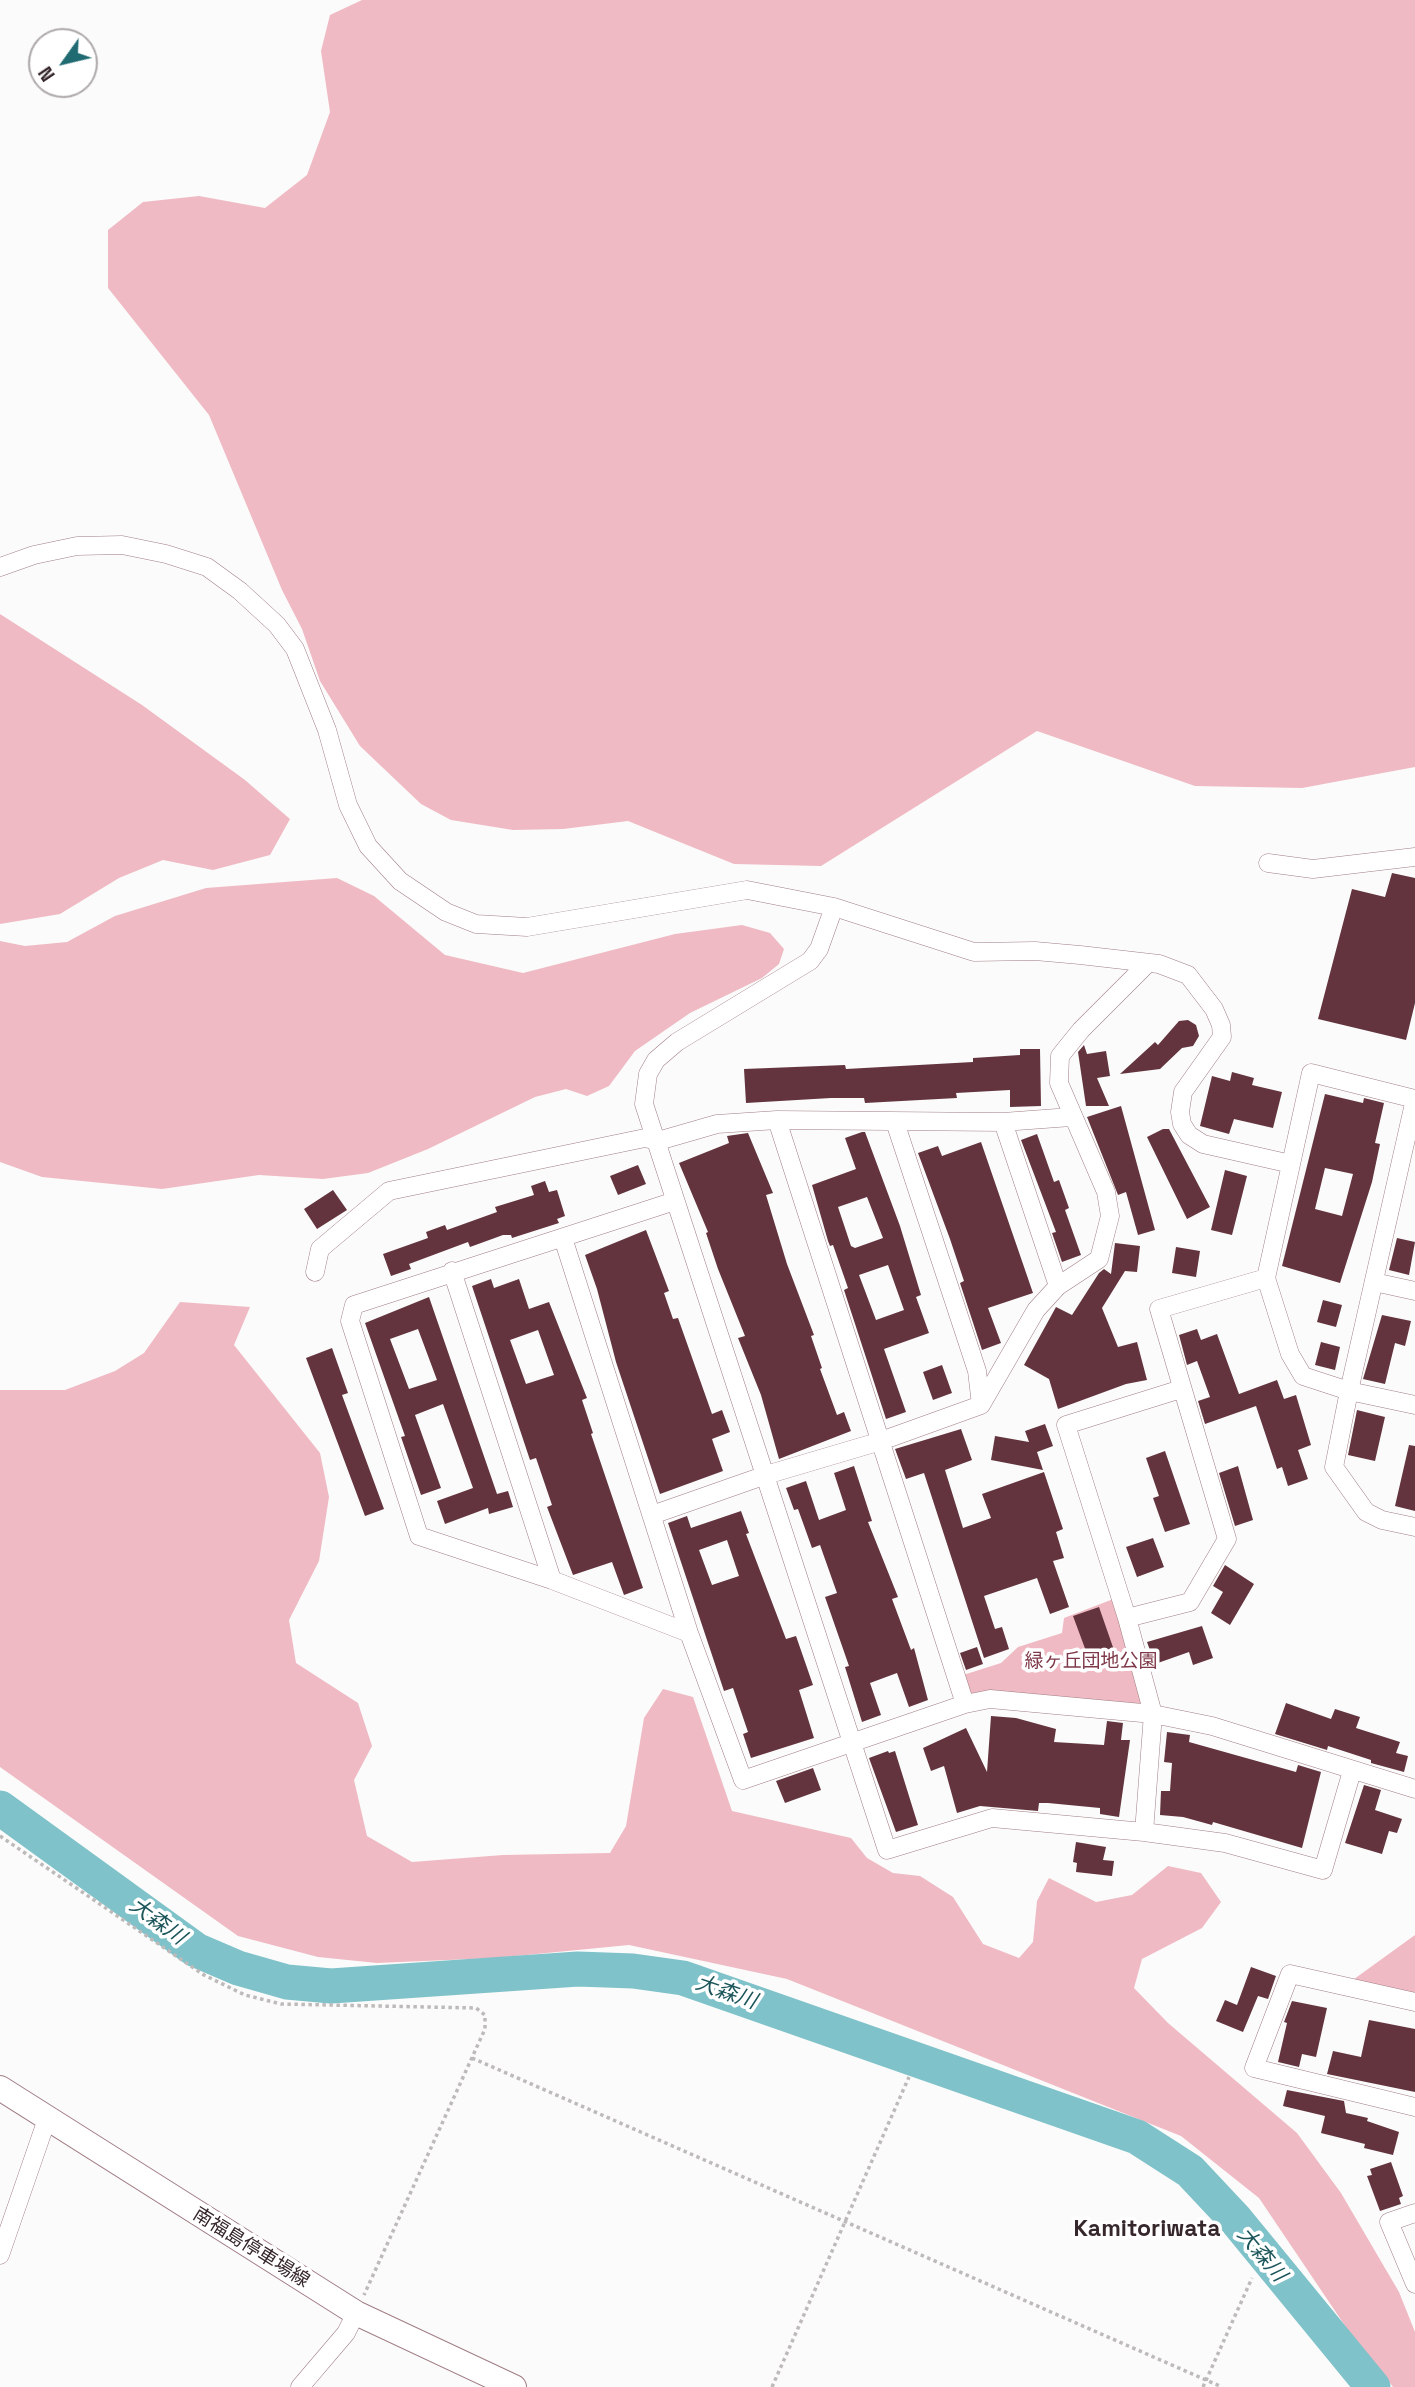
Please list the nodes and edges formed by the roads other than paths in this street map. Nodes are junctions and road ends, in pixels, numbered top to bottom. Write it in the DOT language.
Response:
graph roads {
  1 [pos="0,567"];
  2 [pos="1415,857"];
  3 [pos="1268,863"];
  4 [pos="834,906"];
  5 [pos="1147,964"];
  6 [pos="1072,1117"];
  7 [pos="777,1120"];
  8 [pos="895,1122"];
  9 [pos="1003,1122"];
  10 [pos="658,1141"];
  11 [pos="1292,1164"];
  12 [pos="1406,1178"];
  13 [pos="675,1201"];
  14 [pos="563,1238"];
  15 [pos="452,1271"];
  16 [pos="315,1272"];
  17 [pos="1266,1278"];
  18 [pos="1374,1282"];
  19 [pos="1058,1286"];
  20 [pos="1415,1291"];
  21 [pos="1181,1390"];
  22 [pos="1349,1391"];
  23 [pos="981,1405"];
  24 [pos="1415,1405"];
  25 [pos="881,1441"];
  26 [pos="766,1475"];
  27 [pos="652,1515"];
  28 [pos="1415,1527"];
  29 [pos="552,1580"];
  30 [pos="1127,1618"];
  31 [pos="689,1633"];
  32 [pos="965,1704"];
  33 [pos="1153,1714"];
  34 [pos="850,1745"];
  35 [pos="1352,1771"];
  36 [pos="1415,1789"];
  37 [pos="1144,1832"];
  38 [pos="1415,2002"];
  39 [pos="0,2088"];
  40 [pos="1415,2108"];
  41 [pos="47,2119"];
  42 [pos="1415,2213"];
  43 [pos="0,2255"];
  44 [pos="1415,2284"];
  45 [pos="356,2313"];
  46 [pos="300,2387"];
  47 [pos="514,2387"];
  1 -- 4 [label="street"];
  2 -- 3 [label="street"];
  4 -- 5 [label="street"];
  4 -- 10 [label="street"];
  5 -- 6 [label="street"];
  5 -- 11 [label="street"];
  6 -- 9 [label="street"];
  6 -- 19 [label="street"];
  7 -- 8 [label="street"];
  7 -- 10 [label="street"];
  7 -- 25 [label="street"];
  8 -- 9 [label="street"];
  8 -- 23 [label="street"];
  9 -- 19 [label="street"];
  10 -- 13 [label="street"];
  10 -- 16 [label="street"];
  11 -- 12 [label="street"];
  11 -- 17 [label="street"];
  12 -- 18 [label="street"];
  13 -- 14 [label="street"];
  13 -- 26 [label="street"];
  14 -- 15 [label="street"];
  14 -- 27 [label="street"];
  15 -- 29 [label="street"];
  15 -- 29 [label="street"];
  17 -- 21 [label="street"];
  17 -- 22 [label="street"];
  18 -- 20 [label="street"];
  18 -- 22 [label="street"];
  19 -- 23 [label="street"];
  21 -- 30 [label="street"];
  21 -- 30 [label="street"];
  22 -- 24 [label="street"];
  22 -- 28 [label="street"];
  23 -- 25 [label="street"];
  25 -- 26 [label="street"];
  25 -- 32 [label="street"];
  26 -- 27 [label="street"];
  26 -- 34 [label="street"];
  27 -- 31 [label="street"];
  29 -- 31 [label="street"];
  30 -- 33 [label="street"];
  31 -- 34 [label="street"];
  32 -- 33 [label="street"];
  32 -- 34 [label="street"];
  33 -- 35 [label="street"];
  33 -- 37 [label="street"];
  34 -- 37 [label="street"];
  35 -- 36 [label="street"];
  35 -- 37 [label="street"];
  38 -- 40 [label="street"];
  39 -- 41 [label="main road, 南福島停車場線"];
  41 -- 43 [label="street"];
  41 -- 45 [label="main road, 南福島停車場線"];
  42 -- 44 [label="street"];
  45 -- 46 [label="street"];
  45 -- 47 [label="main road, 南福島停車場線"];
}
